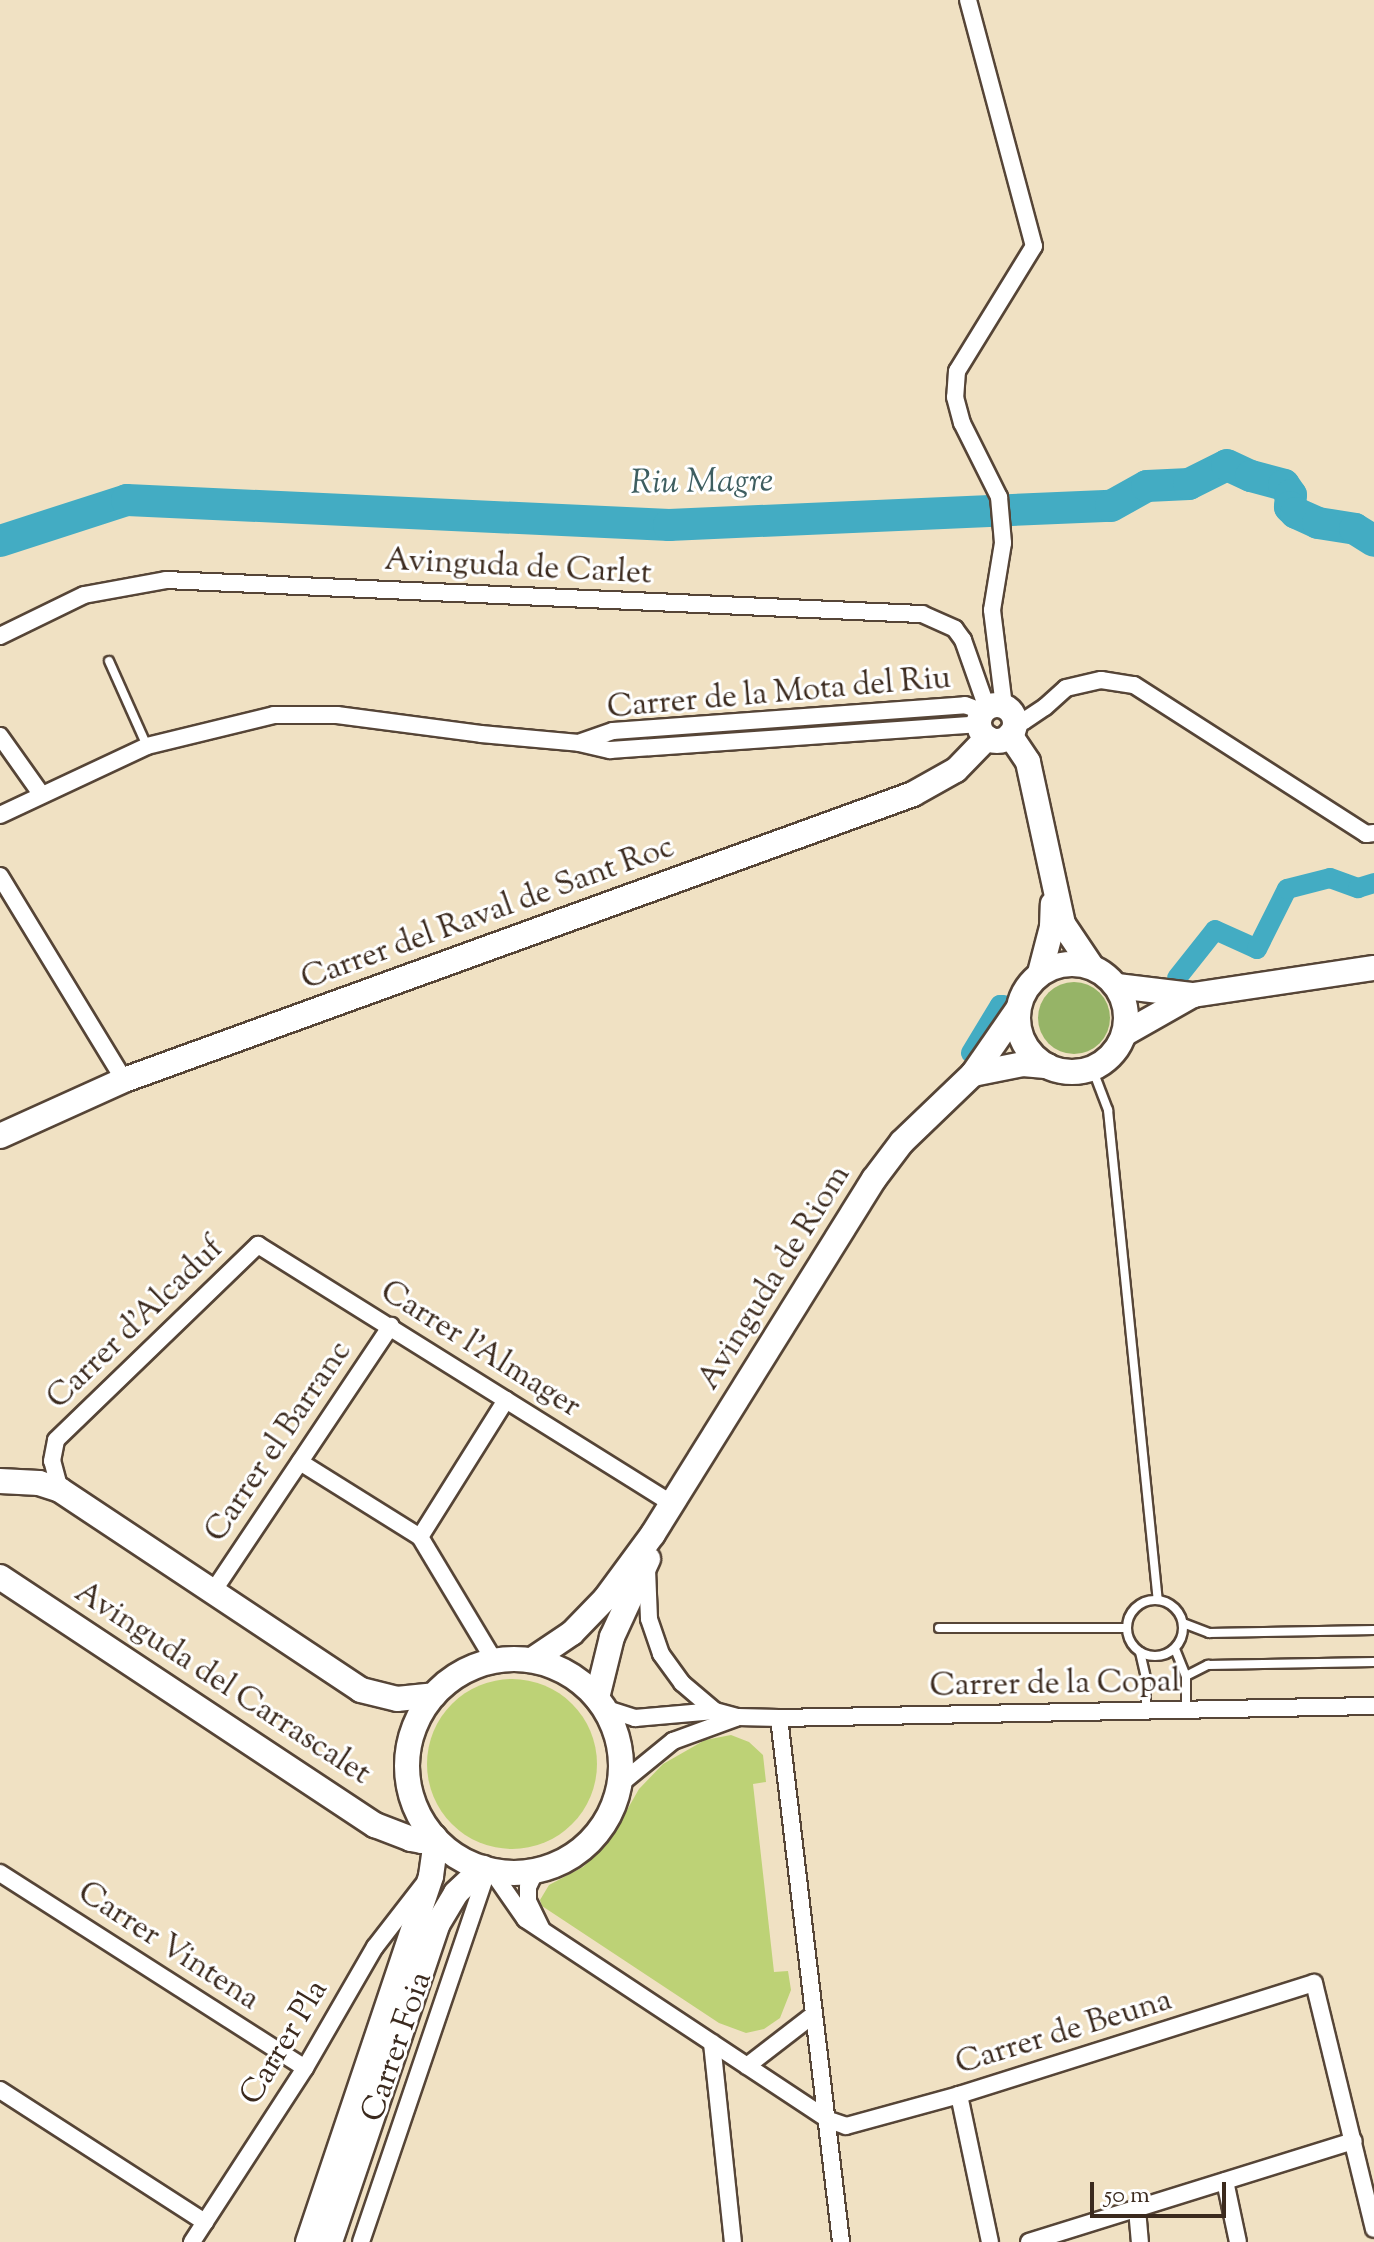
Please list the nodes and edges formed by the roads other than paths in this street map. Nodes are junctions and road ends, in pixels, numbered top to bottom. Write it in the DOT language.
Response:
graph roads {
  1 [pos="968,0"];
  2 [pos="0,636"];
  3 [pos="109,661"];
  4 [pos="995,721"];
  5 [pos="0,736"];
  6 [pos="147,746"];
  7 [pos="41,794"];
  8 [pos="0,815"];
  9 [pos="1374,833"];
  10 [pos="0,876"];
  11 [pos="1053,889"];
  12 [pos="1092,967"];
  13 [pos="1374,968"];
  14 [pos="1040,973"];
  15 [pos="1117,986"];
  16 [pos="1193,995"];
  17 [pos="1018,1009"];
  18 [pos="1124,1034"];
  19 [pos="1048,1066"];
  20 [pos="1092,1068"];
  21 [pos="973,1074"];
  22 [pos="124,1080"];
  23 [pos="0,1136"];
  24 [pos="258,1245"];
  25 [pos="391,1326"];
  26 [pos="506,1400"];
  27 [pos="300,1462"];
  28 [pos="0,1481"];
  29 [pos="60,1490"];
  30 [pos="0,1497"];
  31 [pos="672,1504"];
  32 [pos="112,1523"];
  33 [pos="653,1534"];
  34 [pos="420,1537"];
  35 [pos="647,1563"];
  36 [pos="0,1577"];
  37 [pos="214,1590"];
  38 [pos="1158,1599"];
  39 [pos="1183,1623"];
  40 [pos="939,1628"];
  41 [pos="1127,1628"];
  42 [pos="1374,1630"];
  43 [pos="1175,1649"];
  44 [pos="1140,1652"];
  45 [pos="494,1660"];
  46 [pos="532,1660"];
  47 [pos="1374,1662"];
  48 [pos="1186,1676"];
  49 [pos="434,1695"];
  50 [pos="601,1703"];
  51 [pos="1374,1706"];
  52 [pos="1186,1710"];
  53 [pos="715,1711"];
  54 [pos="1146,1711"];
  55 [pos="738,1717"];
  56 [pos="779,1718"];
  57 [pos="619,1785"];
  58 [pos="427,1838"];
  59 [pos="487,1869"];
  60 [pos="536,1870"];
  61 [pos="0,1873"];
  62 [pos="431,1876"];
  63 [pos="544,1933"];
  64 [pos="813,2015"];
  65 [pos="712,2043"];
  66 [pos="747,2066"];
  67 [pos="305,2068"];
  68 [pos="0,2090"];
  69 [pos="959,2095"];
  70 [pos="829,2120"];
  71 [pos="1354,2141"];
  72 [pos="1225,2181"];
  73 [pos="1137,2209"];
  74 [pos="205,2222"];
  75 [pos="1374,2229"];
  76 [pos="192,2242"];
  77 [pos="308,2242"];
  78 [pos="330,2242"];
  79 [pos="361,2242"];
  80 [pos="733,2242"];
  81 [pos="841,2242"];
  82 [pos="990,2242"];
  83 [pos="1029,2242"];
  84 [pos="1140,2242"];
  85 [pos="1238,2242"];
  1 -- 4 [label="street"];
  2 -- 4 [label="street, Avinguda de Carlet"];
  3 -- 6 [label="lane"];
  4 -- 6 [label="street, Carrer de la Mota del Riu"];
  4 -- 9 [label="street"];
  4 -- 11 [label="street"];
  4 -- 22 [label="street, Carrer del Raval de Sant Roc"];
  5 -- 7 [label="street"];
  6 -- 7 [label="street, Carrer de la Mota del Riu"];
  7 -- 8 [label="street, Carrer de la Mota del Riu"];
  10 -- 22 [label="street"];
  11 -- 12 [label="street"];
  11 -- 14 [label="street"];
  12 -- 14 [label="street"];
  12 -- 15 [label="street"];
  13 -- 16 [label="street"];
  14 -- 17 [label="street"];
  15 -- 16 [label="street"];
  15 -- 18 [label="street"];
  16 -- 18 [label="street"];
  17 -- 19 [label="street"];
  17 -- 21 [label="street, Avinguda de Riom"];
  18 -- 20 [label="street"];
  19 -- 20 [label="street"];
  19 -- 21 [label="street"];
  20 -- 38 [label="lane"];
  21 -- 31 [label="street, Avinguda de Riom"];
  22 -- 23 [label="street, Carrer del Raval de Sant Roc"];
  24 -- 25 [label="street, Carrer l'Almager"];
  24 -- 29 [label="street, Carrer d'Alcaduf"];
  25 -- 26 [label="street, Carrer l'Almager"];
  25 -- 27 [label="street, Carrer el Barranc"];
  26 -- 31 [label="street, Carrer l'Almager"];
  26 -- 34 [label="street"];
  27 -- 34 [label="street"];
  27 -- 37 [label="street, Carrer el Barranc"];
  28 -- 29 [label="street, Avinguda del Carrascalet"];
  29 -- 32 [label="street, Avinguda del Carrascalet"];
  30 -- 32 [label="street, Avinguda del Carrascalet"];
  31 -- 33 [label="street, Avinguda de Riom"];
  32 -- 37 [label="street, Avinguda del Carrascalet"];
  33 -- 35 [label="street, Avinguda de Riom"];
  33 -- 46 [label="street, Avinguda de Riom"];
  34 -- 45 [label="street"];
  35 -- 50 [label="street, Avinguda de Riom"];
  35 -- 53 [label="street, Carrer de la Copal"];
  36 -- 58 [label="street, Avinguda del Carrascalet"];
  37 -- 49 [label="street, Avinguda del Carrascalet"];
  38 -- 39 [label="lane"];
  38 -- 41 [label="lane"];
  39 -- 42 [label="lane"];
  39 -- 43 [label="lane"];
  40 -- 41 [label="lane"];
  41 -- 44 [label="lane"];
  43 -- 44 [label="lane"];
  43 -- 48 [label="lane"];
  44 -- 54 [label="lane"];
  45 -- 46 [label="street"];
  45 -- 49 [label="street"];
  46 -- 50 [label="street"];
  47 -- 48 [label="lane"];
  48 -- 52 [label="lane"];
  49 -- 58 [label="street"];
  50 -- 53 [label="street, Carrer de la Copal"];
  50 -- 57 [label="street"];
  51 -- 52 [label="street, Carrer de la Copal"];
  52 -- 54 [label="street, Carrer de la Copal"];
  53 -- 55 [label="street, Carrer de la Copal"];
  54 -- 56 [label="street, Carrer de la Copal"];
  55 -- 56 [label="street, Carrer de la Copal"];
  55 -- 57 [label="street, Carrer de la Copal"];
  56 -- 64 [label="street"];
  57 -- 60 [label="street"];
  58 -- 59 [label="street"];
  58 -- 62 [label="street"];
  59 -- 60 [label="street"];
  59 -- 63 [label="street"];
  59 -- 78 [label="street"];
  59 -- 79 [label="street, Carrer Foia"];
  60 -- 63 [label="street"];
  61 -- 67 [label="street, Carrer Vintena"];
  62 -- 67 [label="street, Carrer Pla"];
  62 -- 77 [label="street"];
  63 -- 65 [label="street"];
  64 -- 66 [label="street"];
  64 -- 70 [label="street"];
  65 -- 66 [label="street"];
  65 -- 80 [label="street"];
  66 -- 70 [label="street"];
  67 -- 74 [label="street, Carrer Pla"];
  68 -- 74 [label="street"];
  69 -- 70 [label="street, Carrer de Beuna"];
  69 -- 71 [label="street, Carrer de Beuna"];
  69 -- 82 [label="street"];
  70 -- 81 [label="street"];
  71 -- 72 [label="street"];
  71 -- 75 [label="street"];
  72 -- 73 [label="street"];
  72 -- 85 [label="street"];
  73 -- 83 [label="street"];
  73 -- 84 [label="street"];
  74 -- 76 [label="street, Carrer Pla"];
}
